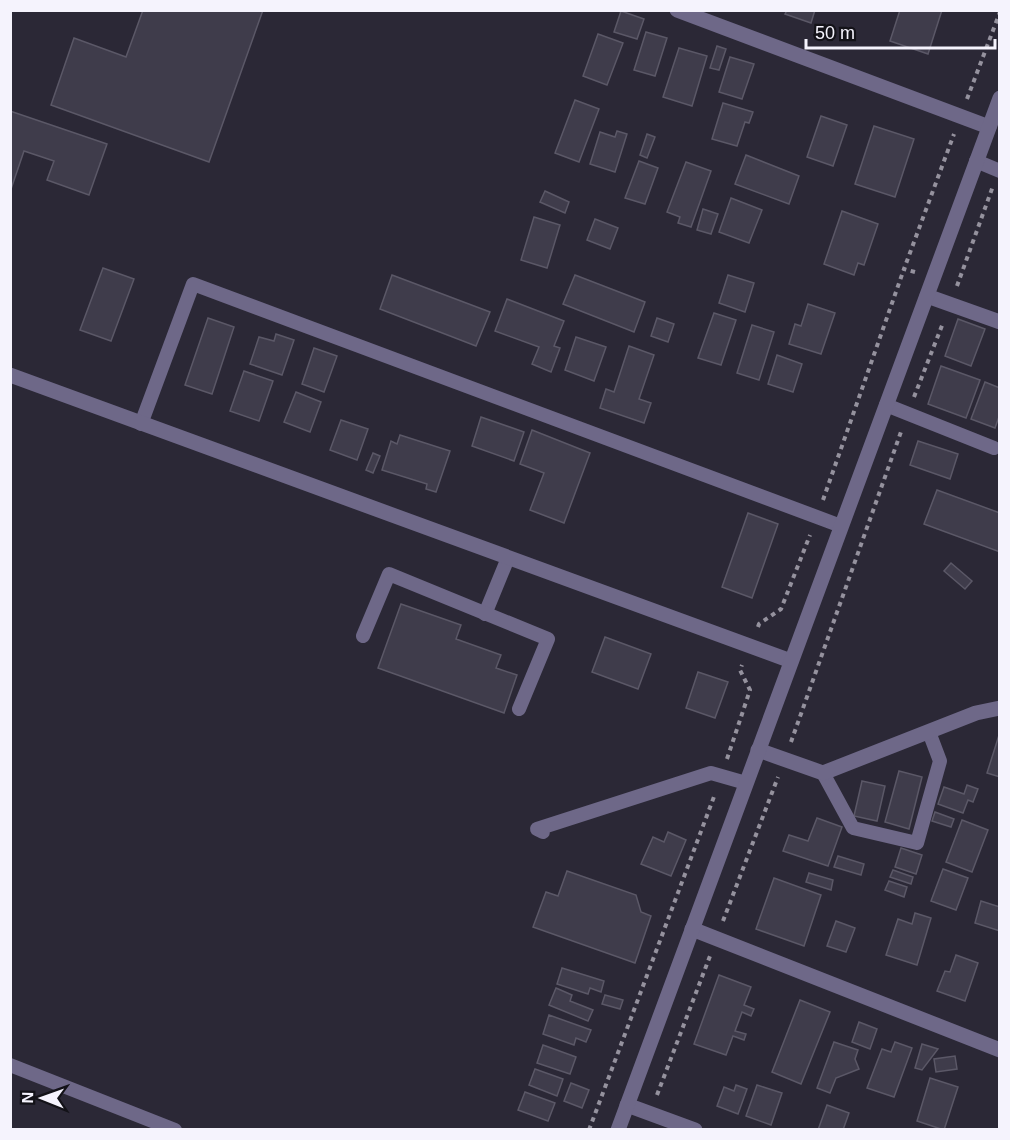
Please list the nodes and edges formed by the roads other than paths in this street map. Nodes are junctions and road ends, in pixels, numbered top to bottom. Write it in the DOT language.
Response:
graph roads {
  1 [pos="677,10"];
  2 [pos="999,98"];
  3 [pos="989,127"];
  4 [pos="976,161"];
  5 [pos="999,171"];
  6 [pos="927,296"];
  7 [pos="999,322"];
  8 [pos="10,375"];
  9 [pos="886,405"];
  10 [pos="141,424"];
  11 [pos="994,448"];
  12 [pos="841,526"];
  13 [pos="508,558"];
  14 [pos="485,614"];
  15 [pos="363,636"];
  16 [pos="791,661"];
  17 [pos="999,708"];
  18 [pos="519,709"];
  19 [pos="929,732"];
  20 [pos="758,750"];
  21 [pos="823,773"];
  22 [pos="746,783"];
  23 [pos="543,832"];
  24 [pos="692,929"];
  25 [pos="999,1050"];
  26 [pos="10,1065"];
  27 [pos="627,1105"];
  28 [pos="175,1130"];
  29 [pos="618,1130"];
  30 [pos="695,1130"];
  1 -- 3 [label="street"];
  2 -- 3 [label="street"];
  3 -- 4 [label="street"];
  4 -- 5 [label="lane"];
  4 -- 6 [label="street"];
  6 -- 7 [label="street"];
  6 -- 9 [label="street"];
  8 -- 10 [label="street"];
  9 -- 11 [label="lane"];
  9 -- 12 [label="street"];
  10 -- 12 [label="lane"];
  10 -- 13 [label="street"];
  12 -- 16 [label="street"];
  13 -- 14 [label="lane"];
  13 -- 16 [label="street"];
  14 -- 15 [label="lane"];
  14 -- 18 [label="lane"];
  16 -- 20 [label="street"];
  17 -- 19 [label="street"];
  19 -- 21 [label="street"];
  19 -- 21 [label="lane"];
  20 -- 21 [label="street"];
  20 -- 22 [label="street"];
  22 -- 23 [label="lane"];
  22 -- 24 [label="street"];
  24 -- 25 [label="street"];
  24 -- 27 [label="street"];
  26 -- 28 [label="lane"];
  27 -- 29 [label="street"];
  27 -- 30 [label="street"];
}
